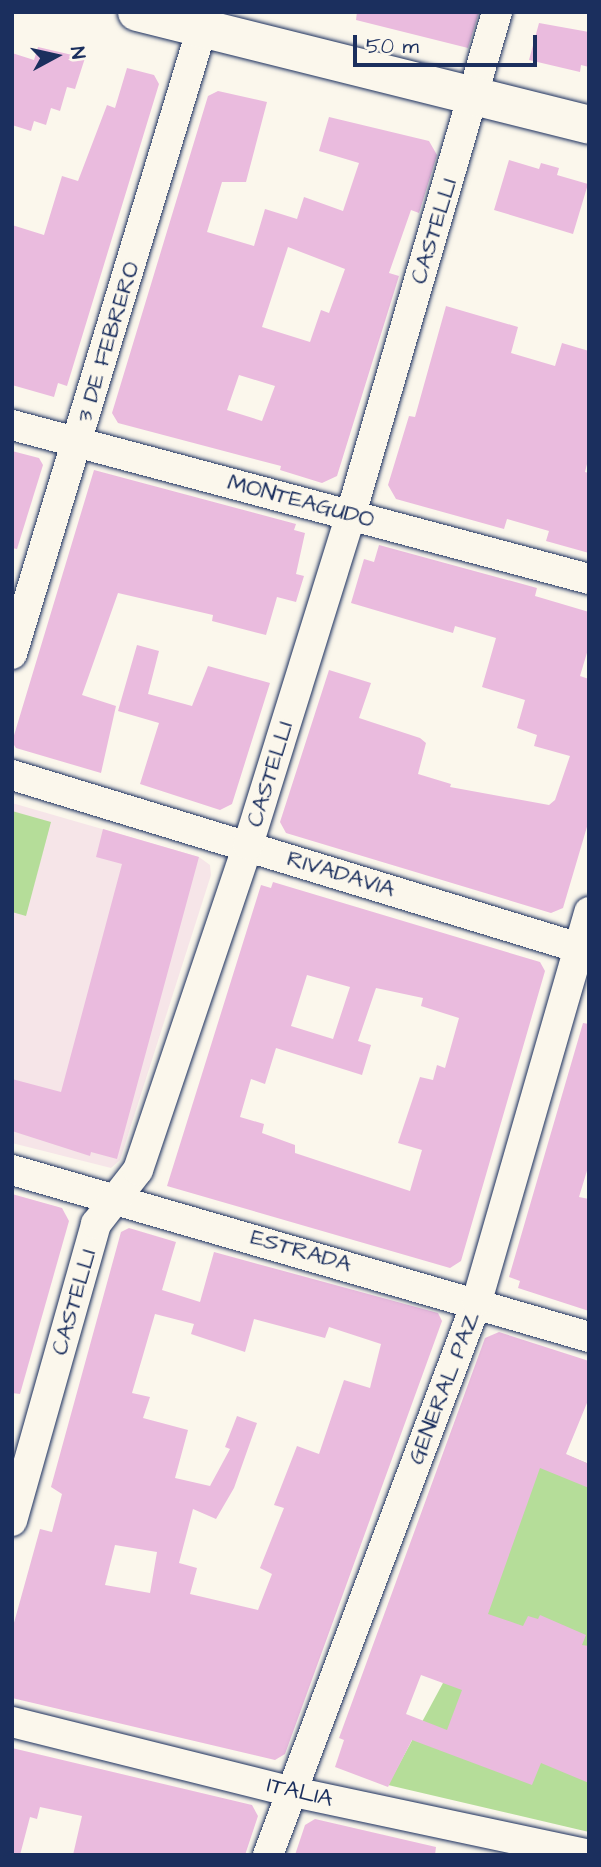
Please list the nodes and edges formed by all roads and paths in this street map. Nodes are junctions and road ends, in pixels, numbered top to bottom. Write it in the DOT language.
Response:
graph roads {
  1 [pos="497,12"];
  2 [pos="148,14"];
  3 [pos="202,28"];
  4 [pos="474,97"];
  5 [pos="589,125"];
  6 [pos="12,425"];
  7 [pos="78,443"];
  8 [pos="351,514"];
  9 [pos="589,579"];
  10 [pos="12,654"];
  11 [pos="12,775"];
  12 [pos="248,845"];
  13 [pos="589,912"];
  14 [pos="583,950"];
  15 [pos="12,1170"];
  16 [pos="117,1198"];
  17 [pos="477,1301"];
  18 [pos="589,1337"];
  19 [pos="12,1521"];
  20 [pos="12,1722"];
  21 [pos="289,1791"];
  22 [pos="268,1855"];
  23 [pos="589,1855"];
  1 -- 4 [label="street, CASTELLI"];
  2 -- 3 [label="main road"];
  3 -- 4 [label="main road"];
  3 -- 7 [label="street, 3 DE FEBRERO"];
  4 -- 5 [label="main road"];
  4 -- 8 [label="street, CASTELLI"];
  6 -- 7 [label="street, MONTEAGUDO"];
  7 -- 8 [label="street, MONTEAGUDO"];
  7 -- 10 [label="street, 3 DE FEBRERO"];
  8 -- 9 [label="street, MONTEAGUDO"];
  8 -- 12 [label="street, CASTELLI"];
  11 -- 12 [label="street, RIVADAVIA"];
  12 -- 14 [label="street, RIVADAVIA"];
  12 -- 16 [label="street, CASTELLI"];
  13 -- 14 [label="street, GENERAL PAZ"];
  14 -- 17 [label="street, GENERAL PAZ"];
  15 -- 16 [label="street, ESTRADA"];
  16 -- 17 [label="street, ESTRADA"];
  16 -- 19 [label="street, CASTELLI"];
  17 -- 18 [label="street, ESTRADA"];
  17 -- 21 [label="street, GENERAL PAZ"];
  20 -- 21 [label="street, ITALIA"];
  21 -- 22 [label="street, GENERAL PAZ"];
  21 -- 23 [label="street, ITALIA"];
}
